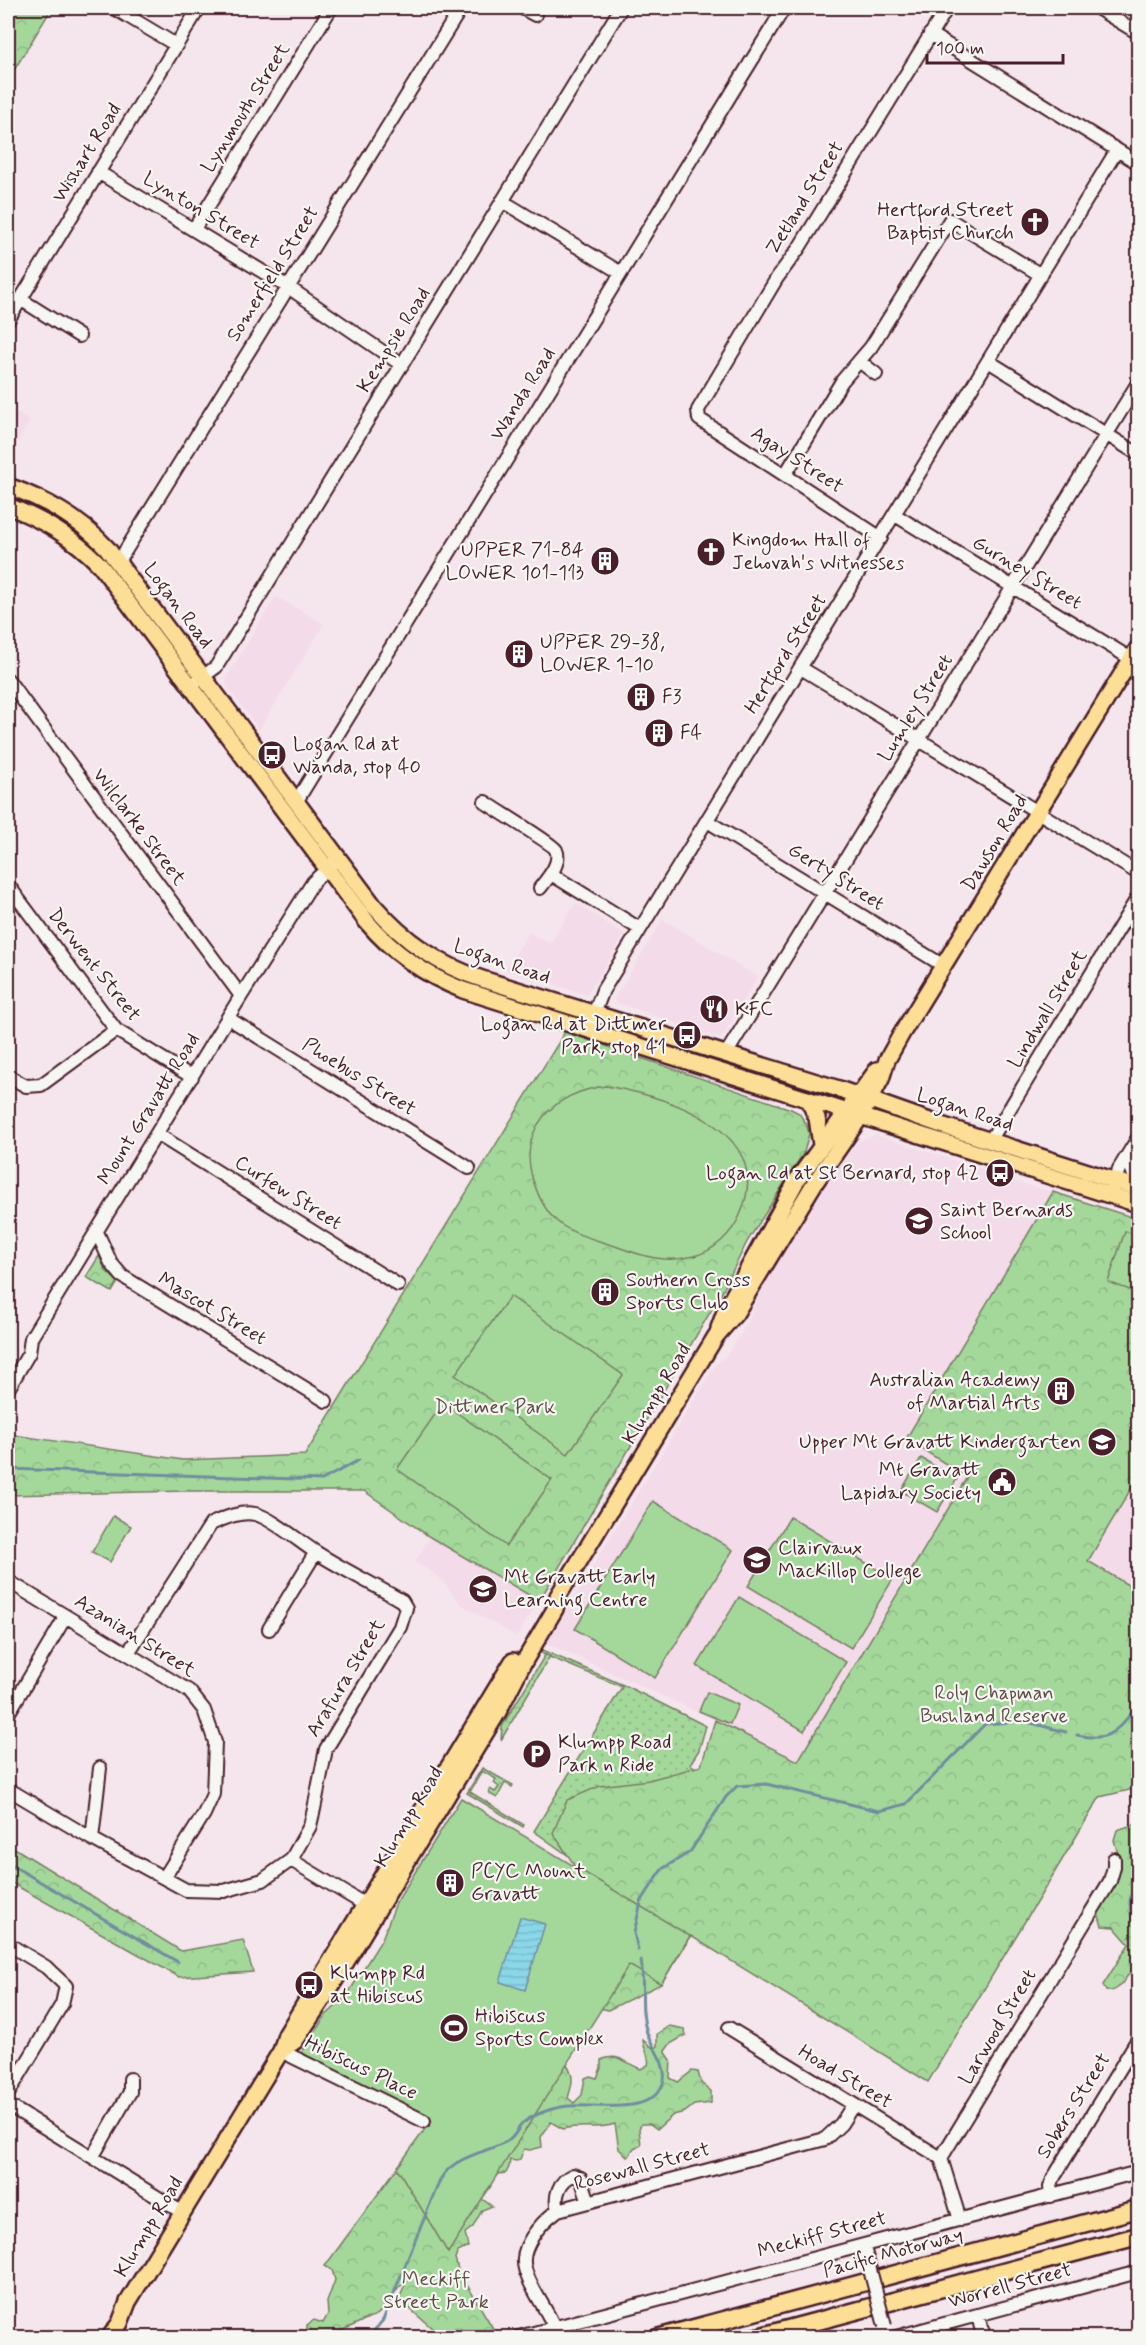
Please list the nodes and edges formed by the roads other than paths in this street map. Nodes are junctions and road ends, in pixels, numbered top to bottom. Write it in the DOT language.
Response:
graph roads {
  1 [pos="114,8"];
  2 [pos="199,8"];
  3 [pos="331,8"];
  4 [pos="461,8"];
  5 [pos="522,8"];
  6 [pos="621,8"];
  7 [pos="784,8"];
  8 [pos="947,8"];
  9 [pos="1097,8"];
  10 [pos="535,15"];
  11 [pos="1138,33"];
  12 [pos="930,34"];
  13 [pos="176,45"];
  14 [pos="1117,150"];
  15 [pos="1138,163"];
  16 [pos="98,172"];
  17 [pos="502,201"];
  18 [pos="194,229"];
  19 [pos="621,273"];
  20 [pos="1041,275"];
  21 [pos="288,287"];
  22 [pos="20,300"];
  23 [pos="8,320"];
  24 [pos="79,336"];
  25 [pos="860,361"];
  26 [pos="988,361"];
  27 [pos="402,365"];
  28 [pos="876,374"];
  29 [pos="1138,383"];
  30 [pos="698,410"];
  31 [pos="1107,435"];
  32 [pos="1138,454"];
  33 [pos="785,475"];
  34 [pos="8,486"];
  35 [pos="8,506"];
  36 [pos="895,515"];
  37 [pos="881,538"];
  38 [pos="119,561"];
  39 [pos="1013,587"];
  40 [pos="1136,656"];
  41 [pos="801,668"];
  42 [pos="8,680"];
  43 [pos="197,681"];
  44 [pos="919,741"];
  45 [pos="296,802"];
  46 [pos="485,802"];
  47 [pos="1038,812"];
  48 [pos="707,821"];
  49 [pos="339,858"];
  50 [pos="326,869"];
  51 [pos="1138,873"];
  52 [pos="551,874"];
  53 [pos="8,885"];
  54 [pos="540,888"];
  55 [pos="825,893"];
  56 [pos="1138,897"];
  57 [pos="640,929"];
  58 [pos="944,966"];
  59 [pos="241,996"];
  60 [pos="228,1018"];
  61 [pos="591,1022"];
  62 [pos="116,1030"];
  63 [pos="726,1054"];
  64 [pos="8,1076"];
  65 [pos="192,1077"];
  66 [pos="864,1098"];
  67 [pos="808,1099"];
  68 [pos="854,1113"];
  69 [pos="157,1134"];
  70 [pos="990,1141"];
  71 [pos="1135,1143"];
  72 [pos="821,1145"];
  73 [pos="469,1168"];
  74 [pos="1138,1187"];
  75 [pos="1112,1188"];
  76 [pos="1138,1204"];
  77 [pos="97,1232"];
  78 [pos="398,1285"];
  79 [pos="716,1336"];
  80 [pos="8,1389"];
  81 [pos="326,1401"];
  82 [pos="316,1552"];
  83 [pos="8,1581"];
  84 [pos="66,1616"];
  85 [pos="268,1629"];
  86 [pos="128,1653"];
  87 [pos="8,1714"];
  88 [pos="100,1768"];
  89 [pos="8,1789"];
  90 [pos="92,1839"];
  91 [pos="1114,1859"];
  92 [pos="291,1860"];
  93 [pos="164,1878"];
  94 [pos="370,1908"];
  95 [pos="8,1944"];
  96 [pos="729,2028"];
  97 [pos="1138,2039"];
  98 [pos="281,2051"];
  99 [pos="130,2079"];
  100 [pos="8,2094"];
  101 [pos="8,2105"];
  102 [pos="853,2105"];
  103 [pos="424,2121"];
  104 [pos="93,2156"];
  105 [pos="941,2158"];
  106 [pos="1138,2172"];
  107 [pos="1051,2196"];
  108 [pos="589,2202"];
  109 [pos="1138,2209"];
  110 [pos="558,2210"];
  111 [pos="183,2213"];
  112 [pos="960,2220"];
  113 [pos="1138,2236"];
  114 [pos="864,2248"];
  115 [pos="1138,2272"];
  116 [pos="128,2302"];
  117 [pos="978,2315"];
  118 [pos="554,2327"];
  119 [pos="888,2334"];
  120 [pos="96,2337"];
  121 [pos="109,2337"];
  122 [pos="515,2337"];
  123 [pos="657,2337"];
  124 [pos="754,2337"];
  125 [pos="986,2337"];
  1 -- 13 [label="street"];
  2 -- 13 [label="street, Wishart Road"];
  3 -- 18 [label="street, Lynmouth Street"];
  4 -- 21 [label="street, Somerfield Street"];
  5 -- 10 [label="street"];
  6 -- 17 [label="street, Kempsie Road"];
  7 -- 19 [label="street, Wanda Road"];
  8 -- 12 [label="street, Zetland Street"];
  9 -- 11 [label="street"];
  12 -- 14 [label="street"];
  12 -- 30 [label="street, Zetland Street"];
  13 -- 16 [label="street, Wishart Road"];
  14 -- 15 [label="street"];
  14 -- 20 [label="street, Hertford Street"];
  16 -- 18 [label="street, Lynton Street"];
  16 -- 22 [label="street, Wishart Road"];
  17 -- 19 [label="street"];
  17 -- 27 [label="street, Kempsie Road"];
  18 -- 21 [label="street, Lynton Street"];
  19 -- 45 [label="street, Wanda Road"];
  20 -- 25 [label="street"];
  20 -- 26 [label="street, Hertford Street"];
  21 -- 27 [label="street, Lynton Street"];
  21 -- 38 [label="street, Somerfield Street"];
  22 -- 23 [label="street, Wishart Road"];
  22 -- 24 [label="street"];
  25 -- 28 [label="street"];
  25 -- 33 [label="street"];
  26 -- 31 [label="street"];
  26 -- 36 [label="street, Hertford Street"];
  27 -- 43 [label="street, Kempsie Road"];
  29 -- 31 [label="street, Lumley Street"];
  30 -- 33 [label="street, Agay Street"];
  31 -- 32 [label="street"];
  31 -- 39 [label="street, Lumley Street"];
  33 -- 37 [label="street, Agay Street"];
  34 -- 38 [label="main road, Logan Road"];
  35 -- 43 [label="main road, Logan Road"];
  36 -- 37 [label="street, Hertford Street"];
  36 -- 39 [label="street, Gurney Street"];
  37 -- 41 [label="street, Hertford Street"];
  38 -- 43 [label="main road, Logan Road"];
  39 -- 40 [label="street, Gurney Street"];
  39 -- 44 [label="street, Lumley Street"];
  40 -- 47 [label="main road, Dawson Road"];
  41 -- 44 [label="street"];
  41 -- 48 [label="street, Hertford Street"];
  42 -- 59 [label="street, Wilclarke Street"];
  43 -- 45 [label="main road, Logan Road"];
  43 -- 50 [label="main road, Logan Road"];
  44 -- 47 [label="street"];
  44 -- 55 [label="street, Lumley Street"];
  45 -- 49 [label="main road, Logan Road"];
  46 -- 52 [label="street"];
  47 -- 51 [label="street"];
  47 -- 58 [label="main road, Dawson Road"];
  48 -- 55 [label="street, Gerty Street"];
  48 -- 57 [label="street, Hertford Street"];
  49 -- 50 [label="street, Mount Gravatt Road"];
  49 -- 61 [label="main road, Logan Road"];
  50 -- 59 [label="street, Mount Gravatt Road"];
  50 -- 61 [label="main road, Logan Road"];
  52 -- 54 [label="street"];
  52 -- 57 [label="street"];
  53 -- 62 [label="street, Derwent Street"];
  55 -- 58 [label="street, Gerty Street"];
  55 -- 63 [label="street, Lumley Street"];
  56 -- 70 [label="street, Lindwall Street"];
  57 -- 61 [label="street, Hertford Street"];
  58 -- 66 [label="main road, Dawson Road"];
  59 -- 60 [label="street, Mount Gravatt Road"];
  60 -- 65 [label="street, Mount Gravatt Road"];
  60 -- 73 [label="street, Phoebus Street"];
  61 -- 63 [label="main road, Logan Road"];
  61 -- 67 [label="main road, Logan Road"];
  62 -- 64 [label="street"];
  62 -- 65 [label="street, Derwent Street"];
  63 -- 66 [label="main road, Logan Road"];
  65 -- 69 [label="street, Mount Gravatt Road"];
  66 -- 68 [label="main road, Klumpp Road"];
  66 -- 70 [label="main road, Logan Road"];
  67 -- 68 [label="main road, Logan Road"];
  67 -- 72 [label="main road"];
  68 -- 72 [label="main road, Klumpp Road"];
  68 -- 75 [label="main road, Logan Road"];
  68 -- 79 [label="main road, Klumpp Road"];
  69 -- 77 [label="street, Mount Gravatt Road"];
  69 -- 78 [label="street, Curfew Street"];
  70 -- 75 [label="main road, Logan Road"];
  71 -- 74 [label="street"];
  71 -- 75 [label="street"];
  72 -- 79 [label="main road, Klumpp Road"];
  74 -- 75 [label="main road, Logan Road"];
  75 -- 76 [label="main road, Logan Road"];
  77 -- 80 [label="street, Mount Gravatt Road"];
  77 -- 81 [label="street, Mascot Street"];
  79 -- 94 [label="main road, Klumpp Road"];
  82 -- 85 [label="street"];
  82 -- 86 [label="street, Arafura Street"];
  82 -- 92 [label="street, Arafura Street"];
  83 -- 84 [label="street, Azanian Street"];
  84 -- 86 [label="street, Azanian Street"];
  84 -- 87 [label="street"];
  86 -- 93 [label="street, Azanian Street"];
  88 -- 90 [label="street"];
  89 -- 90 [label="street, Arafura Street"];
  90 -- 93 [label="street, Arafura Street"];
  91 -- 105 [label="street, Larwood Street"];
  92 -- 93 [label="street, Arafura Street"];
  92 -- 94 [label="street"];
  94 -- 98 [label="main road, Klumpp Road"];
  95 -- 100 [label="street"];
  96 -- 102 [label="street, Hoad Street"];
  97 -- 107 [label="street, Sobers Street"];
  98 -- 103 [label="street, Hibiscus Place"];
  98 -- 111 [label="main road, Klumpp Road"];
  99 -- 104 [label="street"];
  101 -- 104 [label="street"];
  102 -- 105 [label="street, Hoad Street"];
  102 -- 108 [label="street, Rosewall Street"];
  104 -- 111 [label="street"];
  105 -- 112 [label="street"];
  106 -- 107 [label="street, Meckiff Street"];
  107 -- 112 [label="street, Meckiff Street"];
  108 -- 110 [label="street, Rosewall Street"];
  108 -- 110 [label="street"];
  109 -- 123 [label="highway, Pacific Motorway"];
  110 -- 118 [label="street, Rosewall Street"];
  111 -- 116 [label="main road, Klumpp Road"];
  112 -- 114 [label="street, Meckiff Street"];
  113 -- 124 [label="highway"];
  114 -- 118 [label="street, Meckiff Street"];
  114 -- 119 [label="street, bridge"];
  115 -- 117 [label="street, Worrell Street"];
  116 -- 120 [label="main road, Klumpp Road"];
  116 -- 121 [label="main road, Klumpp Road"];
  117 -- 119 [label="street, Worrell Street"];
  117 -- 125 [label="street"];
  118 -- 122 [label="street, Meckiff Street"];
}
